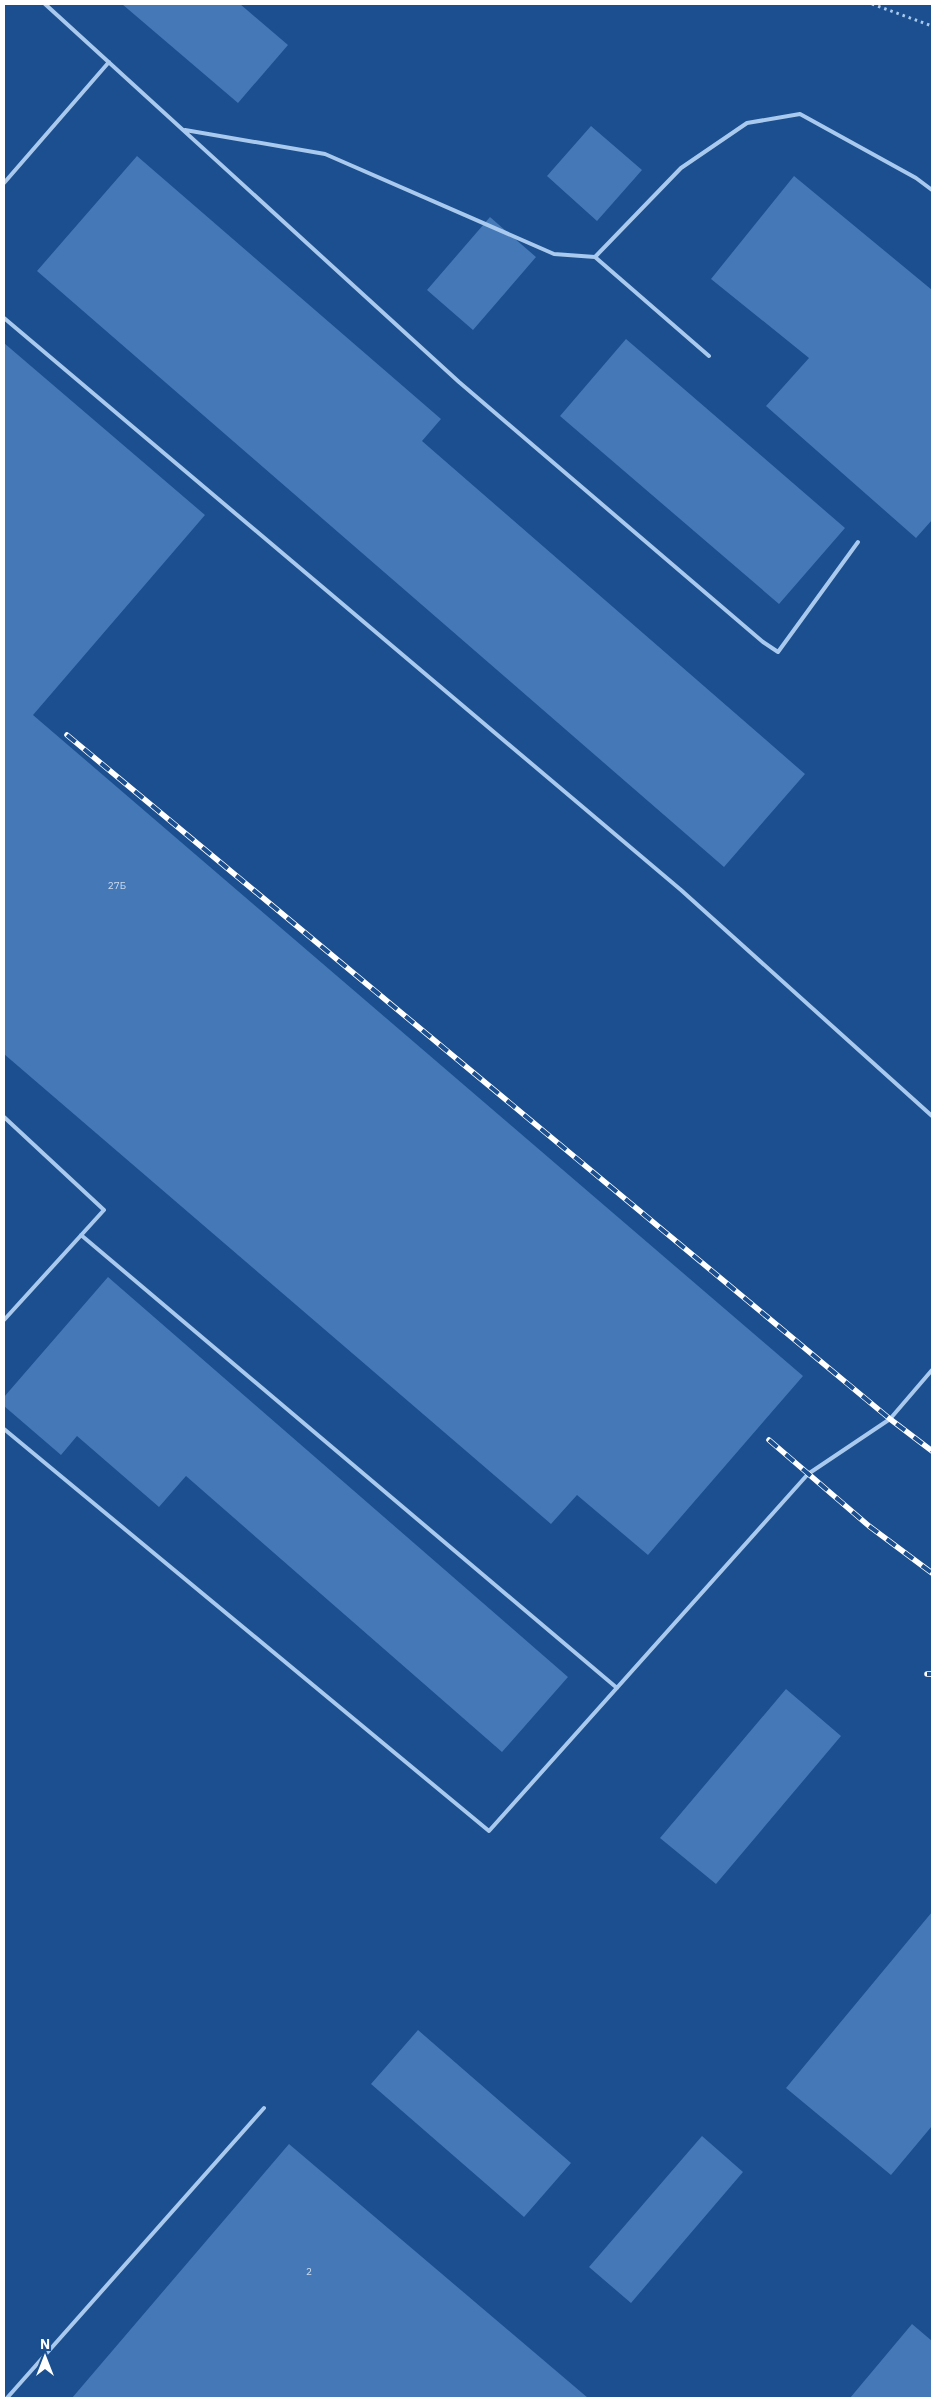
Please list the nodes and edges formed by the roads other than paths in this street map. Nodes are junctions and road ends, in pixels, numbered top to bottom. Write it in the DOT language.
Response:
graph roads {
  1 [pos="44,4"];
  2 [pos="109,62"];
  3 [pos="183,130"];
  4 [pos="4,184"];
  5 [pos="932,190"];
  6 [pos="595,257"];
  7 [pos="4,318"];
  8 [pos="709,356"];
  9 [pos="858,542"];
  10 [pos="932,1116"];
  11 [pos="4,1117"];
  12 [pos="81,1235"];
  13 [pos="4,1320"];
  14 [pos="932,1370"];
  15 [pos="4,1429"];
  16 [pos="617,1688"];
  17 [pos="264,2108"];
  18 [pos="7,2398"];
  1 -- 2 [label="lane"];
  2 -- 3 [label="lane"];
  2 -- 4 [label="lane"];
  3 -- 6 [label="lane"];
  3 -- 9 [label="lane"];
  5 -- 6 [label="lane"];
  6 -- 8 [label="lane"];
  7 -- 10 [label="lane"];
  11 -- 12 [label="lane"];
  12 -- 13 [label="lane"];
  12 -- 16 [label="lane"];
  14 -- 16 [label="lane"];
  15 -- 16 [label="lane"];
  17 -- 18 [label="lane"];
}
